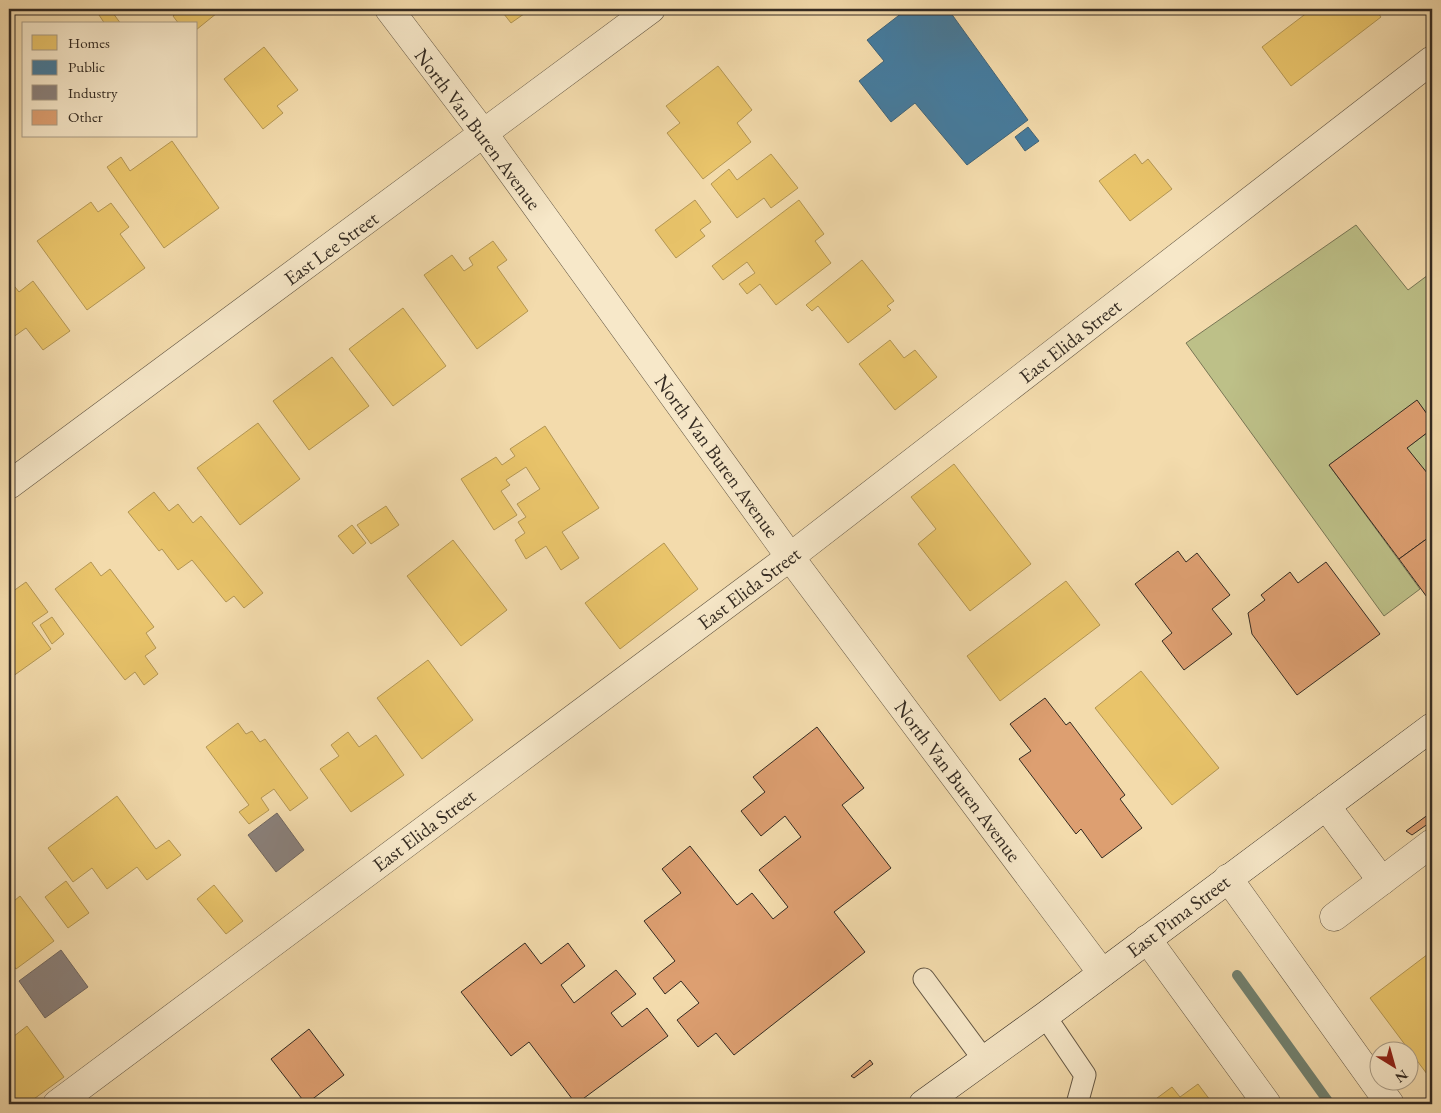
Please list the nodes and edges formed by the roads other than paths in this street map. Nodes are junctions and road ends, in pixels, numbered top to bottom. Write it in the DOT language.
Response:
graph roads {
  1 [pos="388,9"];
  2 [pos="651,9"];
  3 [pos="1432,60"];
  4 [pos="484,134"];
  5 [pos="9,485"];
  6 [pos="790,557"];
  7 [pos="1432,727"];
  8 [pos="1326,806"];
  9 [pos="1432,843"];
  10 [pos="1228,878"];
  11 [pos="1382,881"];
  12 [pos="1334,917"];
  13 [pos="1147,940"];
  14 [pos="1102,973"];
  15 [pos="924,979"];
  16 [pos="1045,1016"];
  17 [pos="984,1060"];
  18 [pos="57,1104"];
  19 [pos="923,1104"];
  20 [pos="1077,1104"];
  21 [pos="1267,1104"];
  22 [pos="1390,1104"];
  1 -- 4 [label="street, North Van Buren Avenue"];
  2 -- 4 [label="street, East Lee Street"];
  3 -- 6 [label="street, East Elida Street"];
  4 -- 5 [label="street, East Lee Street"];
  4 -- 6 [label="street, North Van Buren Avenue"];
  6 -- 14 [label="street, North Van Buren Avenue"];
  6 -- 18 [label="street, East Elida Street"];
  7 -- 8 [label="street, East Pima Street"];
  8 -- 10 [label="street, East Pima Street"];
  8 -- 11 [label="street"];
  9 -- 11 [label="street"];
  10 -- 13 [label="street, East Pima Street"];
  10 -- 22 [label="street"];
  11 -- 12 [label="street"];
  13 -- 14 [label="street, East Pima Street"];
  13 -- 21 [label="street"];
  14 -- 16 [label="street, East Pima Street"];
  15 -- 17 [label="lane"];
  16 -- 17 [label="street, East Pima Street"];
  16 -- 20 [label="lane"];
  17 -- 19 [label="street, East Pima Street"];
}
